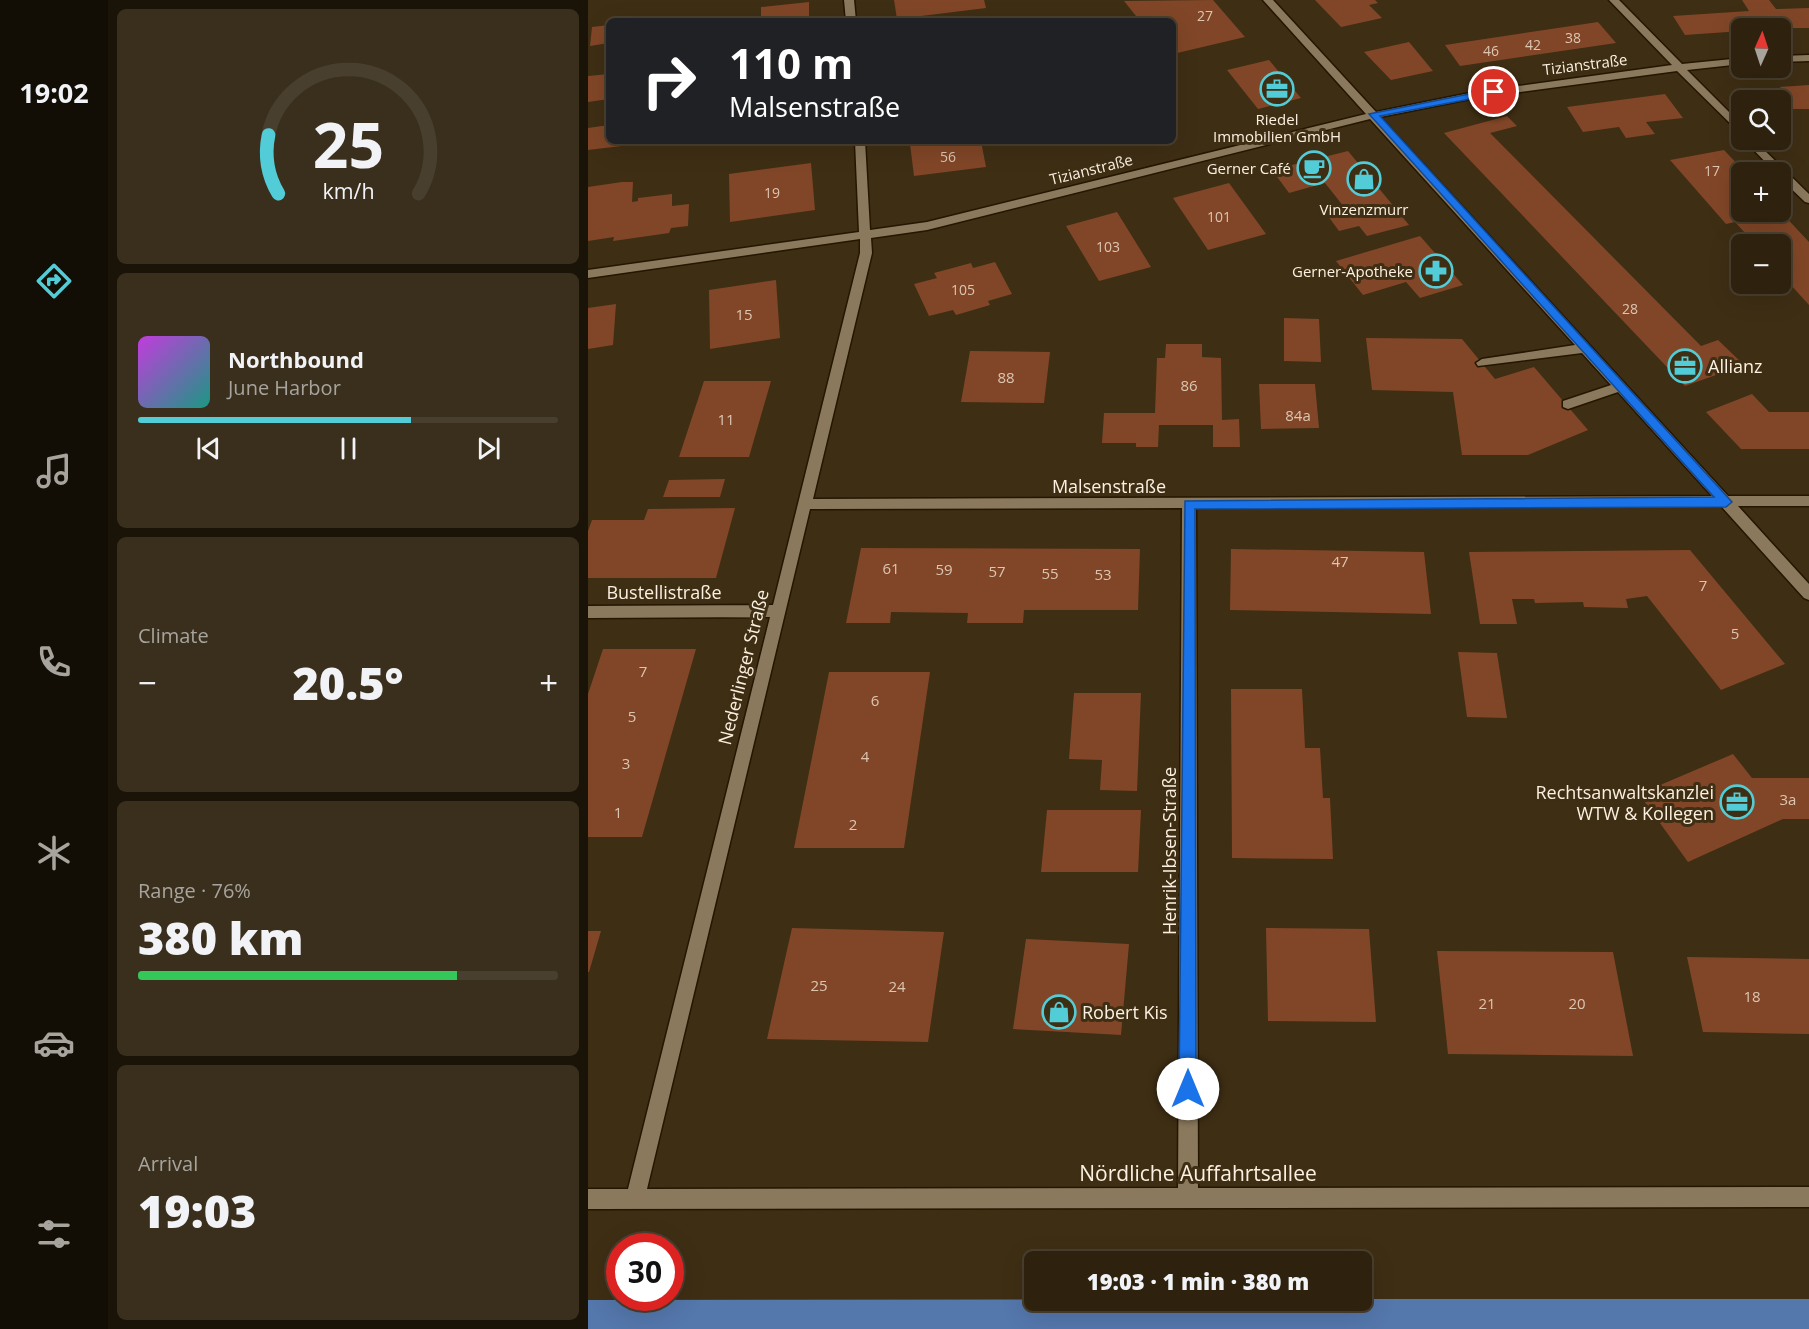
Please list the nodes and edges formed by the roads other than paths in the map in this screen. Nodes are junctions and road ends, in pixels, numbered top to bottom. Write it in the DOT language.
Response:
graph roads {
  1 [pos="849,0"];
  2 [pos="1268,0"];
  3 [pos="1614,0"];
  4 [pos="850,18"];
  5 [pos="1809,58"];
  6 [pos="1791,59"];
  7 [pos="1731,62"];
  8 [pos="1678,68"];
  9 [pos="1374,114"];
  10 [pos="1731,121"];
  11 [pos="860,144"];
  12 [pos="1759,150"];
  13 [pos="1809,200"];
  14 [pos="866,235"];
  15 [pos="588,274"];
  16 [pos="1584,348"];
  17 [pos="1482,363"];
  18 [pos="1620,387"];
  19 [pos="1568,404"];
  20 [pos="1809,501"];
  21 [pos="1726,502"];
  22 [pos="804,504"];
  23 [pos="1189,504"];
  24 [pos="1809,594"];
  25 [pos="777,611"];
  26 [pos="588,612"];
  27 [pos="1188,1197"];
  28 [pos="1809,1197"];
  29 [pos="588,1199"];
  30 [pos="635,1200"];
  1 -- 4 [label="street"];
  2 -- 9 [label="street"];
  3 -- 8 [label="street"];
  5 -- 6 [label="street"];
  7 -- 8 [label="street, Tizianstraße"];
  8 -- 9 [label="street, Tizianstraße"];
  8 -- 10 [label="street"];
  9 -- 14 [label="street, Tizianstraße"];
  9 -- 16 [label="street"];
  11 -- 14 [label="street, Nederlinger Straße"];
  12 -- 13 [label="street"];
  14 -- 15 [label="street, Tizianstraße"];
  14 -- 22 [label="street, Nederlinger Straße"];
  16 -- 17 [label="street"];
  16 -- 18 [label="street"];
  18 -- 19 [label="street"];
  18 -- 21 [label="street"];
  20 -- 21 [label="street, Malsenstraße"];
  21 -- 23 [label="street, Malsenstraße"];
  21 -- 24 [label="street"];
  22 -- 23 [label="street, Malsenstraße"];
  22 -- 25 [label="street, Nederlinger Straße"];
  23 -- 27 [label="street, Henrik-Ibsen-Straße"];
  25 -- 26 [label="street, Bustellistraße"];
  25 -- 30 [label="street, Nederlinger Straße"];
  27 -- 28 [label="street, Nördliche Auffahrtsallee"];
  27 -- 30 [label="street, Nördliche Auffahrtsallee"];
  29 -- 30 [label="street, Nördliche Auffahrtsallee"];
}
